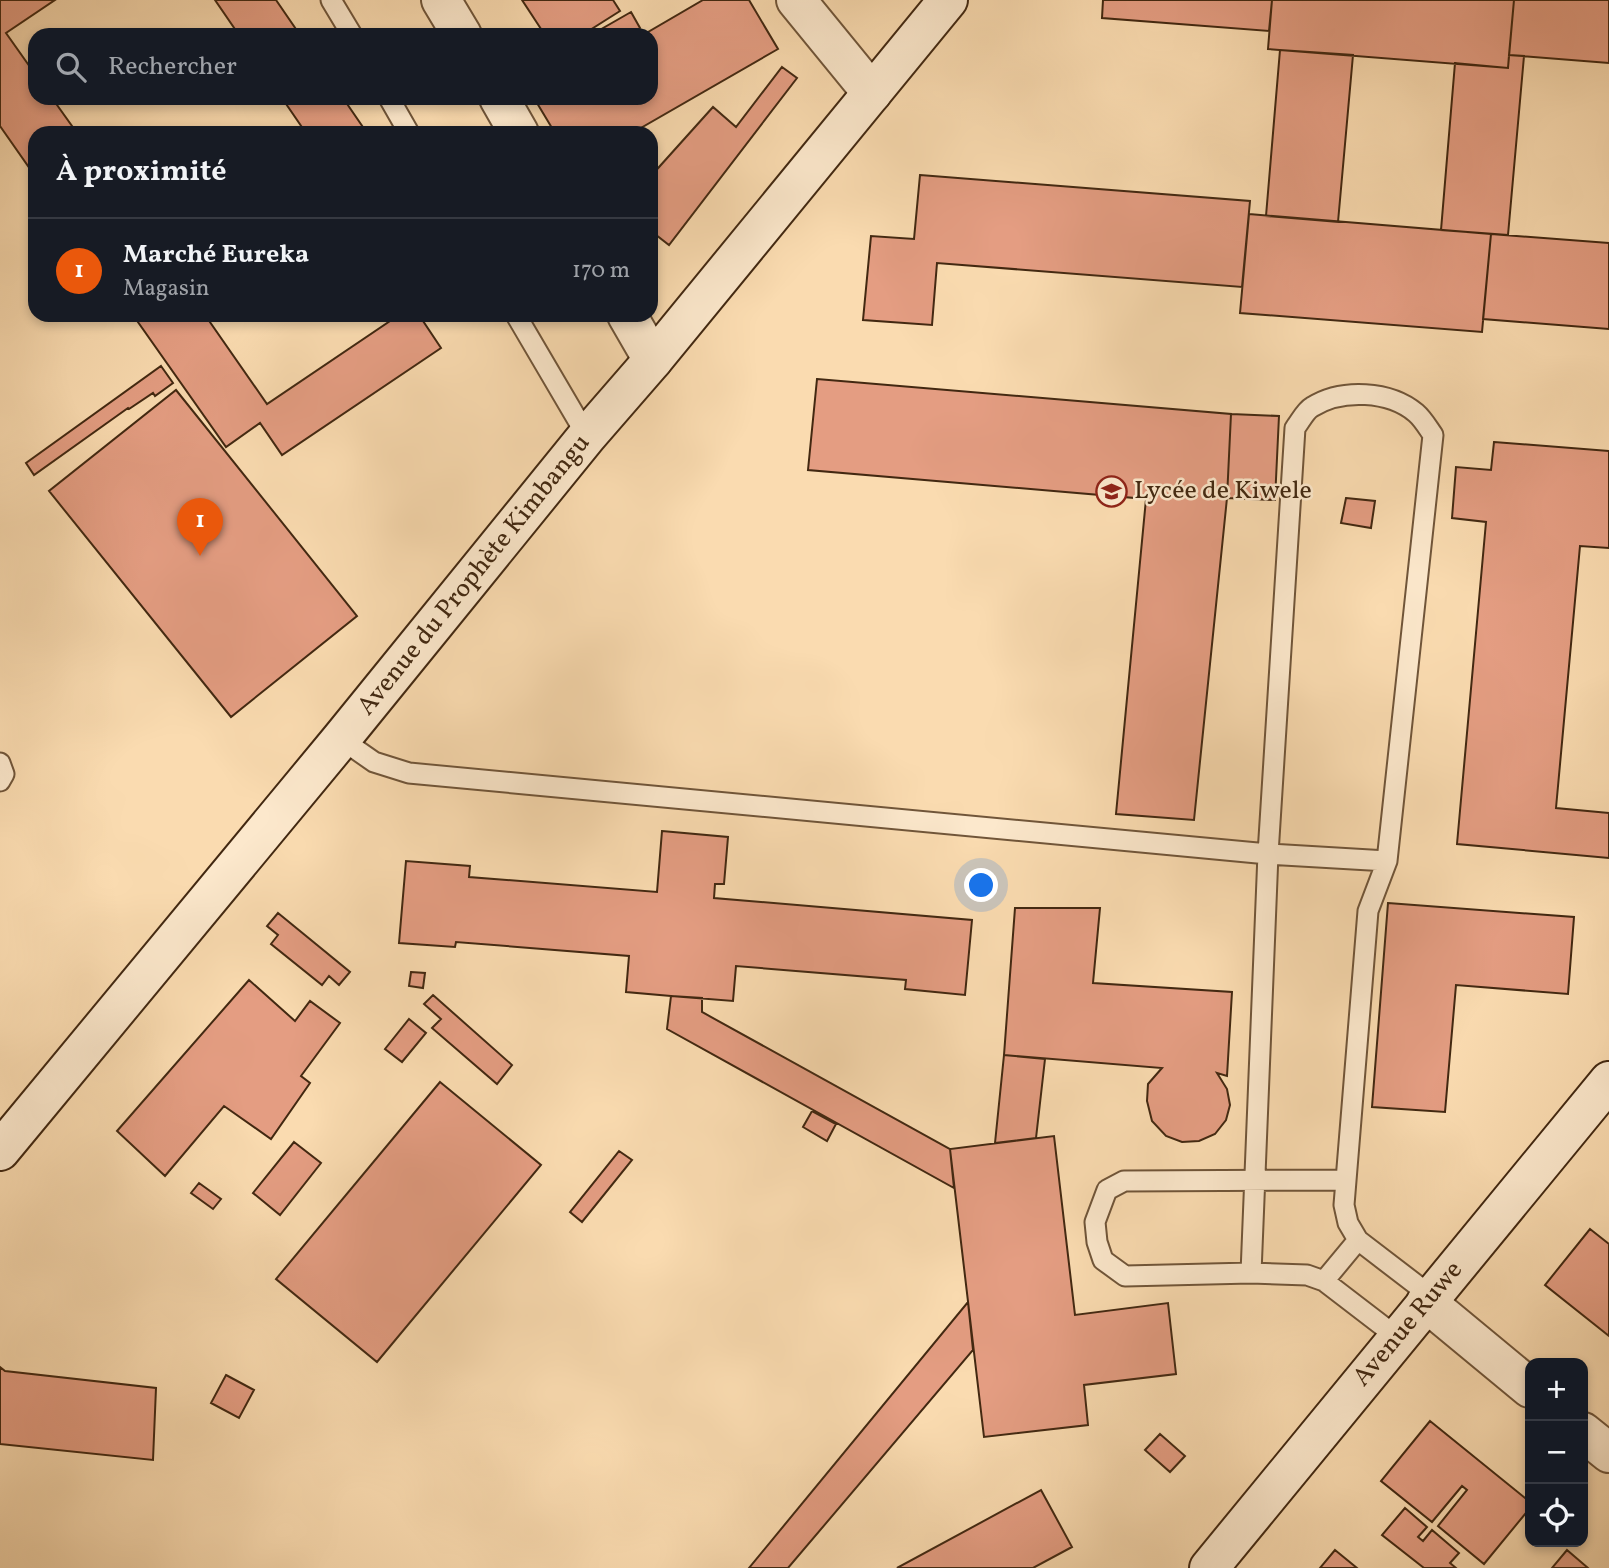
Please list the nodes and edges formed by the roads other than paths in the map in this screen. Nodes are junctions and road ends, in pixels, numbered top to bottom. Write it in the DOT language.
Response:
graph roads {
  1 [pos="331,0"];
  2 [pos="441,0"];
  3 [pos="796,0"];
  4 [pos="948,0"];
  5 [pos="348,28"];
  6 [pos="458,28"];
  7 [pos="872,93"];
  8 [pos="393,105"];
  9 [pos="503,105"];
  10 [pos="405,126"];
  11 [pos="515,126"];
  12 [pos="520,322"];
  13 [pos="631,322"];
  14 [pos="653,360"];
  15 [pos="587,436"];
  16 [pos="341,739"];
  17 [pos="0,763"];
  18 [pos="0,781"];
  19 [pos="1268,854"];
  20 [pos="1387,861"];
  21 [pos="1609,1081"];
  22 [pos="0,1151"];
  23 [pos="1345,1180"];
  24 [pos="1255,1182"];
  25 [pos="1358,1240"];
  26 [pos="1251,1273"];
  27 [pos="1324,1280"];
  28 [pos="1429,1299"];
  29 [pos="1397,1337"];
  30 [pos="1525,1384"];
  31 [pos="1588,1436"];
  32 [pos="1609,1453"];
  33 [pos="1209,1568"];
  1 -- 5 [label="lane"];
  2 -- 6 [label="street"];
  3 -- 7 [label="street"];
  4 -- 7 [label="street, Avenue du Prophète Kimbangu"];
  7 -- 14 [label="street, Avenue du Prophète Kimbangu"];
  8 -- 10 [label="lane"];
  9 -- 11 [label="street"];
  12 -- 15 [label="lane"];
  13 -- 14 [label="street"];
  14 -- 15 [label="street, Avenue du Prophète Kimbangu"];
  15 -- 16 [label="street, Avenue du Prophète Kimbangu"];
  16 -- 19 [label="lane"];
  16 -- 22 [label="street, Avenue du Prophète Kimbangu"];
  17 -- 18 [label="lane"];
  19 -- 20 [label="lane"];
  19 -- 20 [label="lane"];
  19 -- 24 [label="lane"];
  20 -- 23 [label="lane"];
  21 -- 28 [label="street, Avenue Ruwe"];
  23 -- 24 [label="lane"];
  23 -- 25 [label="lane"];
  24 -- 26 [label="lane"];
  24 -- 26 [label="lane"];
  25 -- 27 [label="lane"];
  25 -- 28 [label="lane"];
  26 -- 27 [label="lane"];
  27 -- 29 [label="lane"];
  28 -- 29 [label="street, Avenue Ruwe"];
  28 -- 30 [label="street"];
  29 -- 33 [label="street, Avenue Ruwe"];
  31 -- 32 [label="street"];
}
